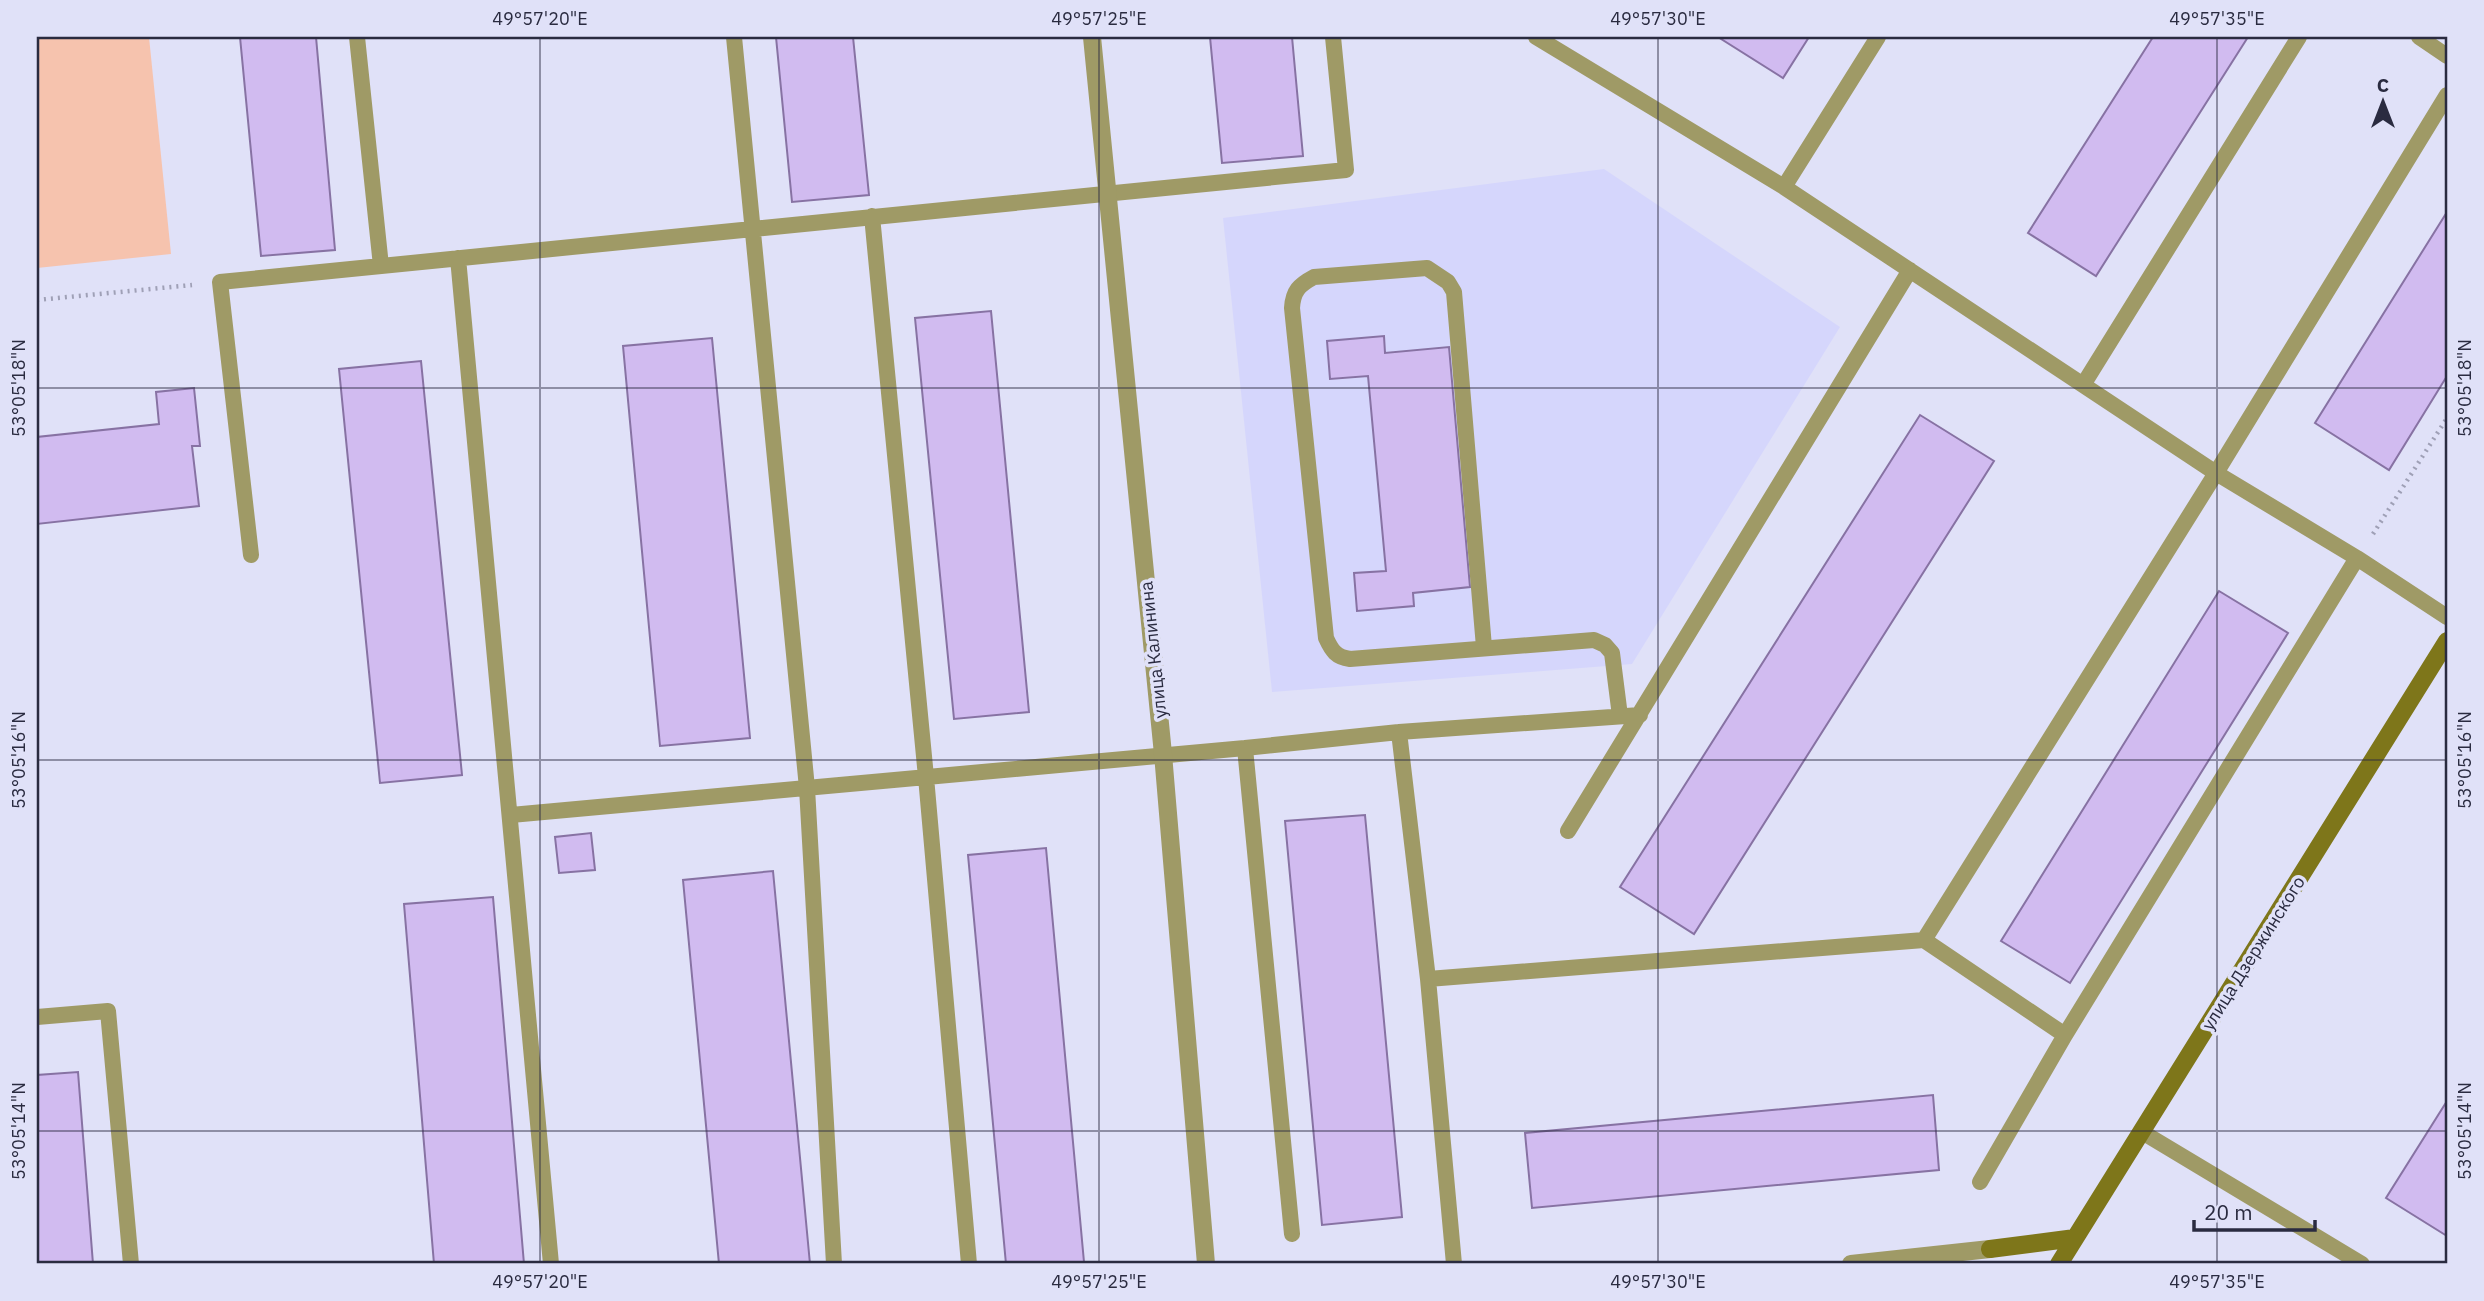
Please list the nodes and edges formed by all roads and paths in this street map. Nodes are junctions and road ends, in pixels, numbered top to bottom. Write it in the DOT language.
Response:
graph roads {
  1 [pos="357,37"];
  2 [pos="734,37"];
  3 [pos="1093,37"];
  4 [pos="1333,37"];
  5 [pos="1536,37"];
  6 [pos="1878,37"];
  7 [pos="2299,37"];
  8 [pos="2419,37"];
  9 [pos="2447,56"];
  10 [pos="2447,95"];
  11 [pos="1784,187"];
  12 [pos="1108,192"];
  13 [pos="872,216"];
  14 [pos="754,228"];
  15 [pos="457,258"];
  16 [pos="381,266"];
  17 [pos="1910,270"];
  18 [pos="220,282"];
  19 [pos="37,300"];
  20 [pos="2084,385"];
  21 [pos="2447,418"];
  22 [pos="2216,473"];
  23 [pos="251,555"];
  24 [pos="2357,558"];
  25 [pos="2447,617"];
  26 [pos="2447,641"];
  27 [pos="1484,648"];
  28 [pos="1640,715"];
  29 [pos="1620,716"];
  30 [pos="1399,732"];
  31 [pos="1245,748"];
  32 [pos="1163,754"];
  33 [pos="926,776"];
  34 [pos="807,788"];
  35 [pos="511,815"];
  36 [pos="1568,831"];
  37 [pos="1924,940"];
  38 [pos="1428,979"];
  39 [pos="37,1017"];
  40 [pos="2065,1035"];
  41 [pos="2142,1132"];
  42 [pos="1980,1182"];
  43 [pos="1292,1234"];
  44 [pos="2076,1238"];
  45 [pos="1990,1249"];
  46 [pos="131,1264"];
  47 [pos="551,1264"];
  48 [pos="834,1264"];
  49 [pos="969,1264"];
  50 [pos="1206,1264"];
  51 [pos="1454,1264"];
  52 [pos="1851,1264"];
  53 [pos="2059,1264"];
  54 [pos="2362,1264"];
  1 -- 16 [label="lane"];
  2 -- 14 [label="lane"];
  3 -- 12 [label="street, улица Калинина"];
  4 -- 12 [label="lane"];
  5 -- 11 [label="lane"];
  6 -- 11 [label="lane"];
  7 -- 20 [label="lane"];
  8 -- 9 [label="lane"];
  10 -- 22 [label="lane"];
  11 -- 17 [label="lane"];
  12 -- 13 [label="lane"];
  12 -- 32 [label="street, улица Калинина"];
  13 -- 14 [label="lane"];
  13 -- 33 [label="lane"];
  14 -- 15 [label="lane"];
  14 -- 34 [label="lane"];
  15 -- 16 [label="lane"];
  15 -- 35 [label="lane"];
  16 -- 18 [label="lane"];
  17 -- 20 [label="lane"];
  17 -- 28 [label="lane"];
  18 -- 19 [label="path"];
  18 -- 23 [label="lane"];
  20 -- 22 [label="lane"];
  21 -- 24 [label="path"];
  22 -- 24 [label="lane"];
  22 -- 37 [label="lane"];
  24 -- 25 [label="lane"];
  24 -- 40 [label="lane"];
  26 -- 41 [label="main road, улица Дзержинского"];
  27 -- 27 [label="lane"];
  27 -- 29 [label="lane"];
  28 -- 29 [label="lane"];
  28 -- 36 [label="lane"];
  29 -- 30 [label="lane"];
  30 -- 31 [label="lane"];
  30 -- 38 [label="lane"];
  31 -- 32 [label="lane"];
  31 -- 43 [label="lane"];
  32 -- 33 [label="lane"];
  32 -- 50 [label="street, улица Калинина"];
  33 -- 34 [label="lane"];
  33 -- 49 [label="lane"];
  34 -- 35 [label="lane"];
  34 -- 48 [label="lane"];
  35 -- 47 [label="lane"];
  37 -- 38 [label="lane"];
  37 -- 40 [label="lane"];
  38 -- 51 [label="lane"];
  39 -- 46 [label="lane"];
  40 -- 42 [label="lane"];
  41 -- 44 [label="main road, улица Дзержинского"];
  41 -- 54 [label="lane"];
  44 -- 45 [label="main road"];
  44 -- 53 [label="main road, улица Дзержинского"];
  45 -- 52 [label="street"];
}
